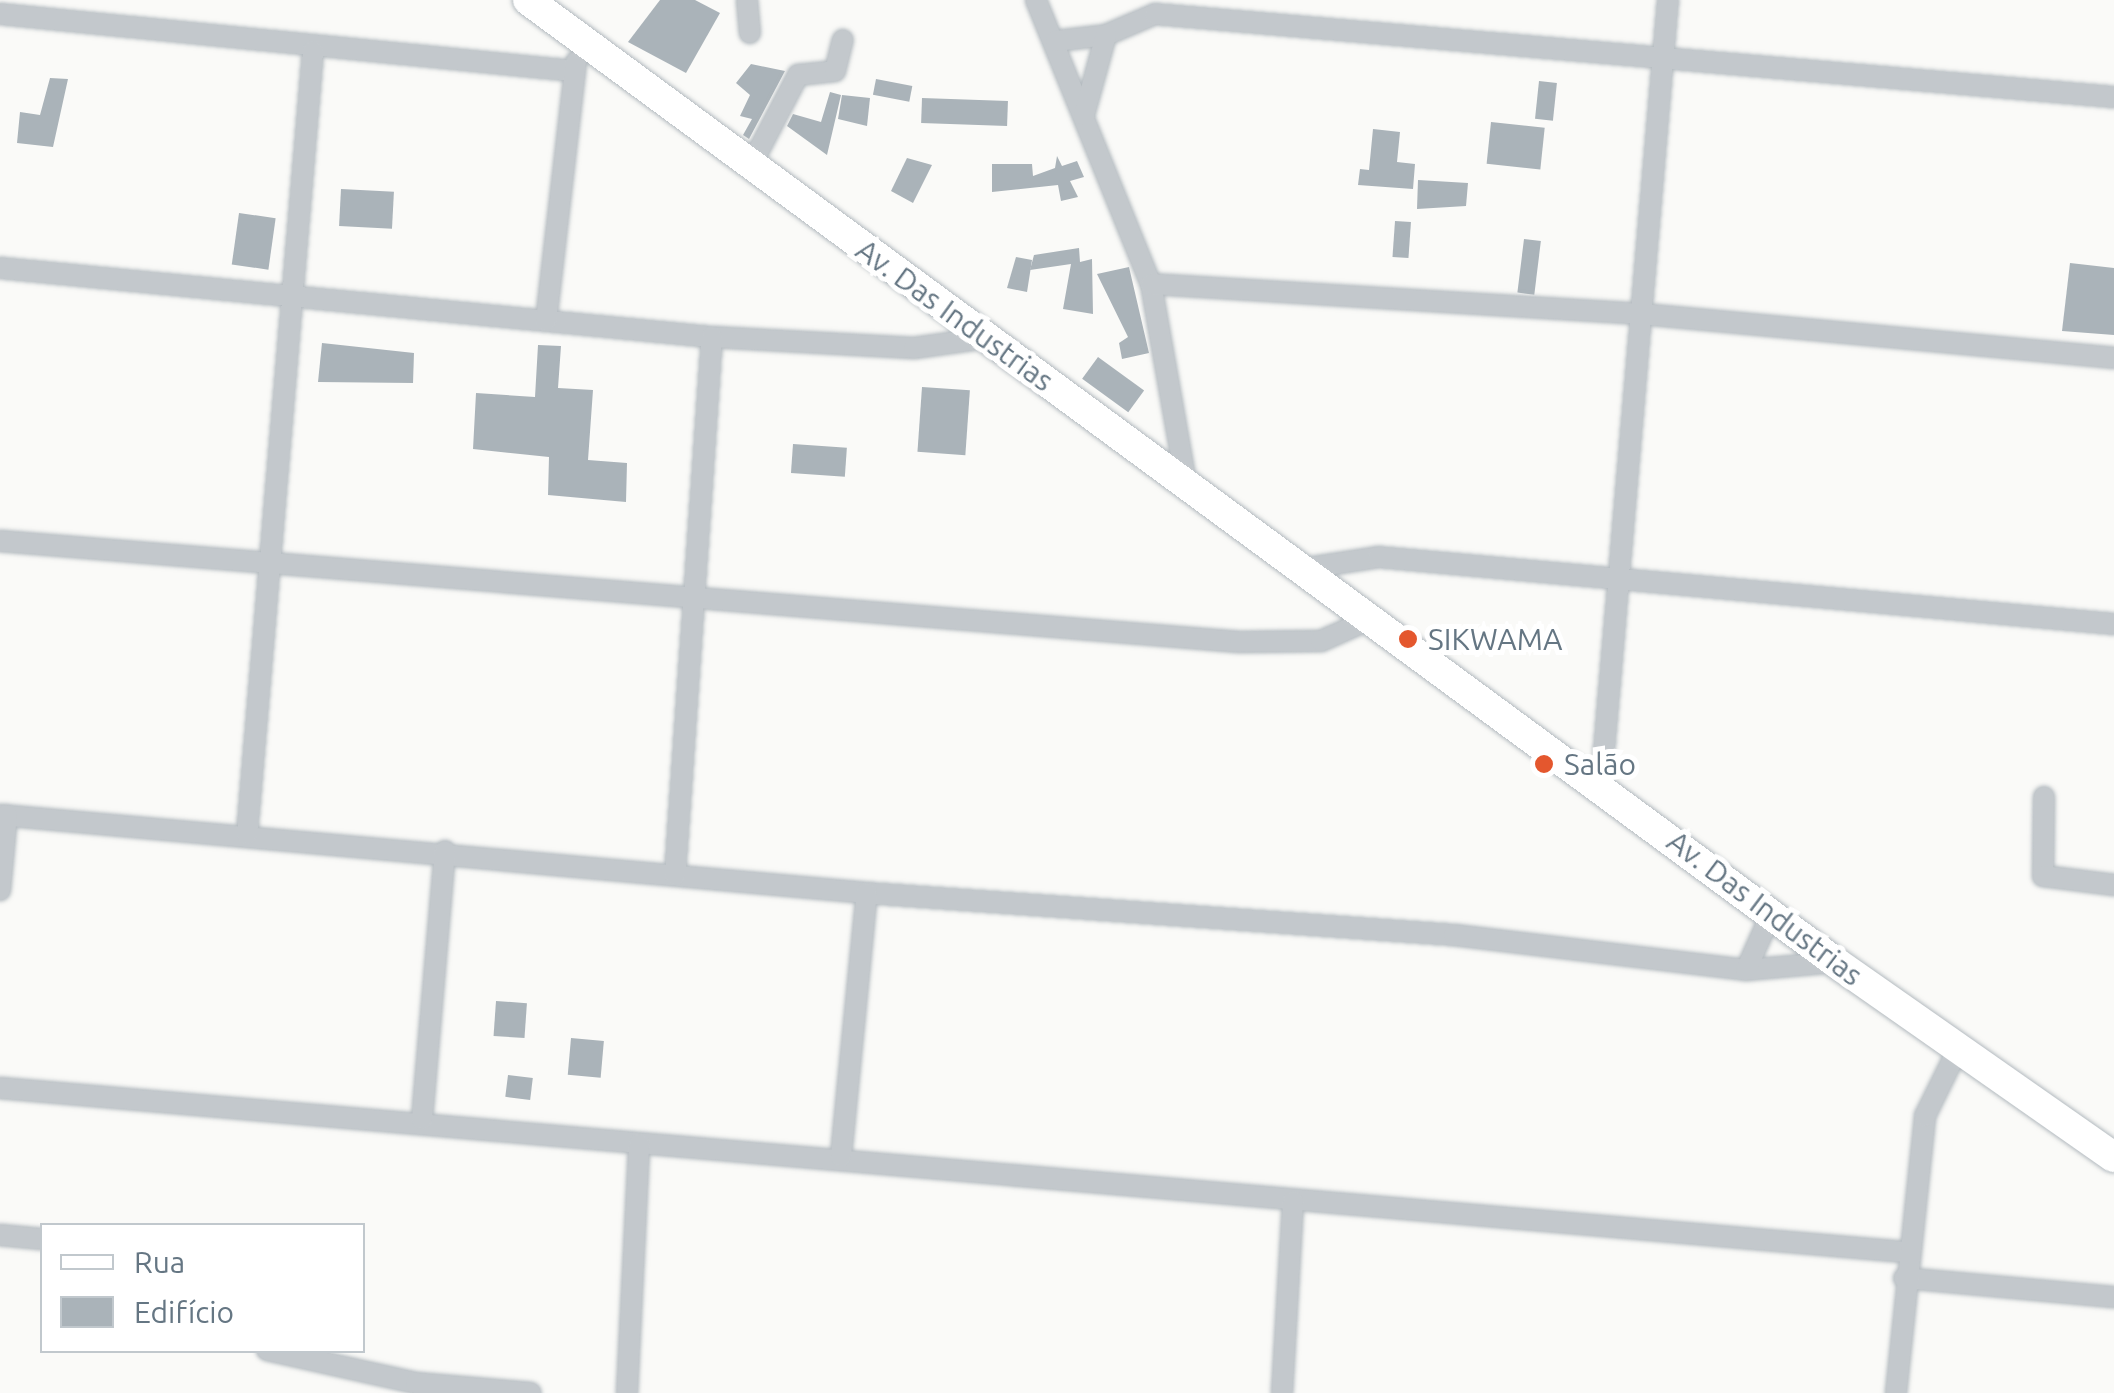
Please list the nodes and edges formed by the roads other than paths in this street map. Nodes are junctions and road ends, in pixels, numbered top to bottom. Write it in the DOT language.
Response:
graph roads {
  1 [pos="528,0"];
  2 [pos="746,0"];
  3 [pos="1036,0"];
  4 [pos="1668,0"];
  5 [pos="0,14"];
  6 [pos="750,32"];
  7 [pos="1106,35"];
  8 [pos="581,40"];
  9 [pos="843,40"];
  10 [pos="1056,41"];
  11 [pos="313,51"];
  12 [pos="1664,58"];
  13 [pos="574,71"];
  14 [pos="2114,97"];
  15 [pos="1084,116"];
  16 [pos="750,167"];
  17 [pos="0,268"];
  18 [pos="1151,284"];
  19 [pos="292,302"];
  20 [pos="1641,314"];
  21 [pos="546,321"];
  22 [pos="712,337"];
  23 [pos="984,338"];
  24 [pos="2114,358"];
  25 [pos="1186,483"];
  26 [pos="0,541"];
  27 [pos="273,561"];
  28 [pos="1308,568"];
  29 [pos="1616,579"];
  30 [pos="698,598"];
  31 [pos="1379,622"];
  32 [pos="2114,624"];
  33 [pos="1601,786"];
  34 [pos="2044,797"];
  35 [pos="4,815"];
  36 [pos="247,834"];
  37 [pos="445,851"];
  38 [pos="675,876"];
  39 [pos="2114,885"];
  40 [pos="0,890"];
  41 [pos="867,893"];
  42 [pos="1772,912"];
  43 [pos="1834,962"];
  44 [pos="1746,970"];
  45 [pos="1960,1045"];
  46 [pos="0,1088"];
  47 [pos="422,1120"];
  48 [pos="639,1144"];
  49 [pos="841,1156"];
  50 [pos="2114,1158"];
  51 [pos="1292,1200"];
  52 [pos="0,1235"];
  53 [pos="40,1239"];
  54 [pos="1905,1252"];
  55 [pos="1904,1278"];
  56 [pos="2114,1297"];
  57 [pos="278,1353"];
  58 [pos="417,1388"];
  59 [pos="531,1393"];
  60 [pos="628,1393"];
  61 [pos="1282,1393"];
  62 [pos="1896,1393"];
  1 -- 8 [label="main road, Av. Das Industrias"];
  2 -- 6 [label="street"];
  3 -- 10 [label="street"];
  4 -- 12 [label="street"];
  5 -- 11 [label="street"];
  7 -- 10 [label="street"];
  7 -- 12 [label="street"];
  7 -- 15 [label="street"];
  8 -- 13 [label="street"];
  8 -- 16 [label="main road, Av. Das Industrias"];
  9 -- 16 [label="street"];
  10 -- 15 [label="street"];
  11 -- 13 [label="street"];
  11 -- 19 [label="street"];
  12 -- 14 [label="street"];
  12 -- 20 [label="street"];
  13 -- 21 [label="street"];
  15 -- 18 [label="street"];
  16 -- 23 [label="main road, Av. Das Industrias"];
  17 -- 19 [label="street"];
  18 -- 20 [label="street"];
  18 -- 25 [label="street"];
  19 -- 21 [label="street"];
  19 -- 27 [label="street"];
  20 -- 24 [label="street"];
  20 -- 29 [label="street"];
  21 -- 22 [label="street"];
  22 -- 23 [label="street"];
  22 -- 30 [label="street"];
  23 -- 25 [label="main road, Av. Das Industrias"];
  25 -- 28 [label="main road, Av. Das Industrias"];
  26 -- 27 [label="street"];
  27 -- 30 [label="street"];
  27 -- 36 [label="street"];
  28 -- 29 [label="street"];
  28 -- 31 [label="main road, Av. Das Industrias"];
  29 -- 32 [label="street"];
  29 -- 33 [label="street"];
  30 -- 31 [label="street"];
  30 -- 38 [label="street"];
  31 -- 33 [label="main road, Av. Das Industrias"];
  33 -- 42 [label="main road, Av. Das Industrias"];
  34 -- 39 [label="street"];
  35 -- 36 [label="street"];
  35 -- 40 [label="street"];
  36 -- 37 [label="street"];
  37 -- 38 [label="street"];
  37 -- 47 [label="street"];
  38 -- 41 [label="street"];
  41 -- 44 [label="street"];
  41 -- 49 [label="street"];
  42 -- 43 [label="main road, Av. Das Industrias"];
  42 -- 44 [label="street"];
  43 -- 44 [label="street"];
  43 -- 45 [label="main road, Av. Das Industrias"];
  45 -- 50 [label="main road, Av. Das Industrias"];
  45 -- 54 [label="street"];
  46 -- 47 [label="street"];
  47 -- 48 [label="street"];
  48 -- 49 [label="street"];
  48 -- 60 [label="street"];
  49 -- 51 [label="street"];
  51 -- 54 [label="street"];
  51 -- 61 [label="street"];
  52 -- 53 [label="street"];
  54 -- 55 [label="street"];
  55 -- 56 [label="street"];
  55 -- 62 [label="street"];
  57 -- 58 [label="street"];
  58 -- 59 [label="street"];
}
